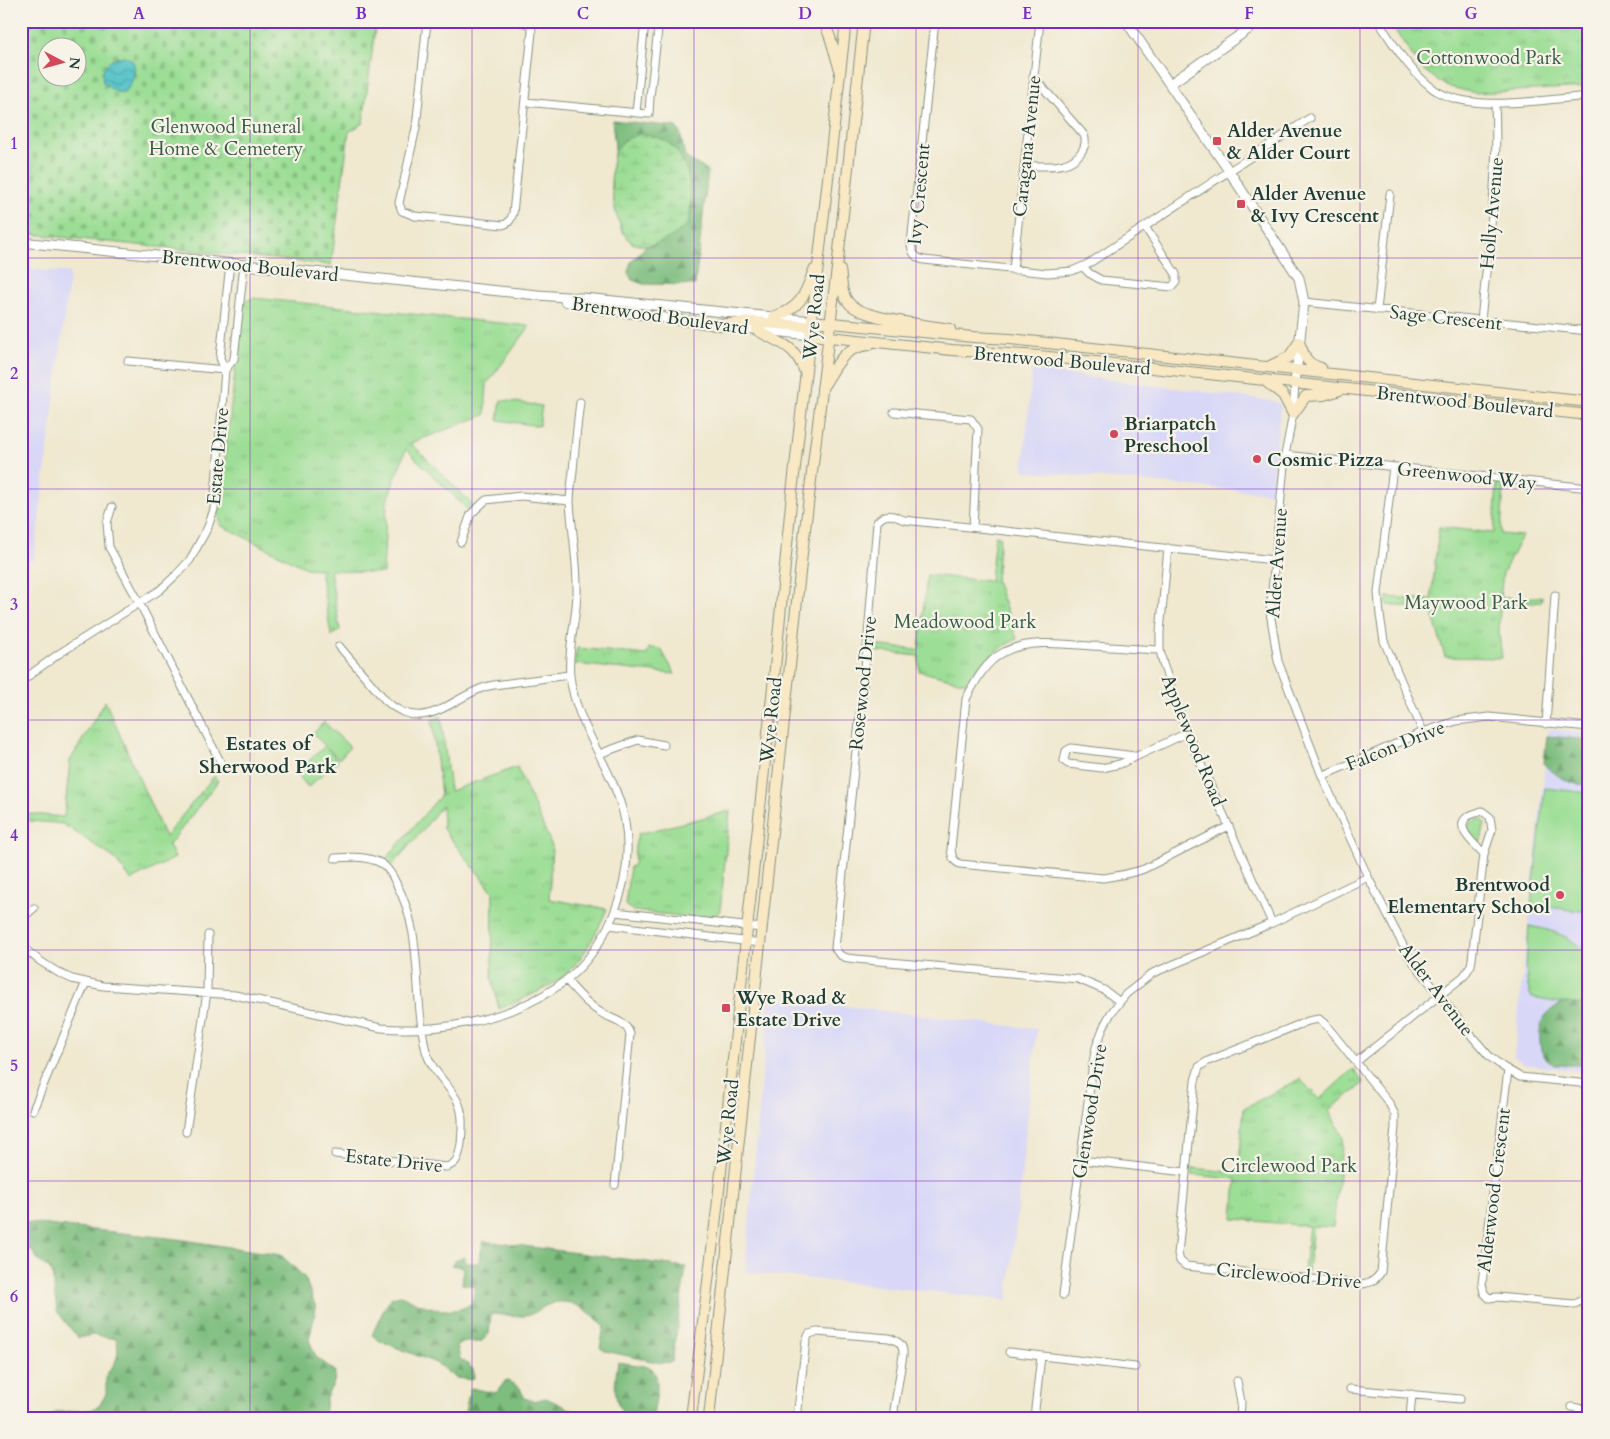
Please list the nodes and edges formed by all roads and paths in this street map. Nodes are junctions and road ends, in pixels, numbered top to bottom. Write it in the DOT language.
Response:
graph roads {
  1 [pos="427,21"];
  2 [pos="517,21"];
  3 [pos="645,21"];
  4 [pos="658,21"];
  5 [pos="824,21"];
  6 [pos="846,21"];
  7 [pos="864,21"];
  8 [pos="935,21"];
  9 [pos="1040,21"];
  10 [pos="1126,21"];
  11 [pos="1260,21"];
  12 [pos="1378,21"];
  13 [pos="840,73"];
  14 [pos="1033,76"];
  15 [pos="1170,84"];
  16 [pos="1589,96"];
  17 [pos="526,102"];
  18 [pos="1495,104"];
  19 [pos="636,113"];
  20 [pos="1310,118"];
  21 [pos="1024,166"];
  22 [pos="1229,171"];
  23 [pos="1390,194"];
  24 [pos="1145,227"];
  25 [pos="21,242"];
  26 [pos="820,258"];
  27 [pos="838,260"];
  28 [pos="230,263"];
  29 [pos="244,264"];
  30 [pos="1083,267"];
  31 [pos="1013,270"];
  32 [pos="538,295"];
  33 [pos="1589,295"];
  34 [pos="1304,302"];
  35 [pos="1377,310"];
  36 [pos="774,317"];
  37 [pos="1481,321"];
  38 [pos="830,322"];
  39 [pos="714,325"];
  40 [pos="812,327"];
  41 [pos="757,330"];
  42 [pos="1586,331"];
  43 [pos="828,336"];
  44 [pos="1010,339"];
  45 [pos="1299,342"];
  46 [pos="884,343"];
  47 [pos="128,360"];
  48 [pos="1268,367"];
  49 [pos="1296,369"];
  50 [pos="225,370"];
  51 [pos="1345,374"];
  52 [pos="1264,380"];
  53 [pos="1295,383"];
  54 [pos="805,388"];
  55 [pos="821,389"];
  56 [pos="1345,389"];
  57 [pos="580,402"];
  58 [pos="1589,402"];
  59 [pos="894,412"];
  60 [pos="1293,414"];
  61 [pos="1589,415"];
  62 [pos="1285,455"];
  63 [pos="1393,467"];
  64 [pos="1589,488"];
  65 [pos="570,501"];
  66 [pos="112,507"];
  67 [pos="972,527"];
  68 [pos="461,542"];
  69 [pos="1168,548"];
  70 [pos="1274,560"];
  71 [pos="1556,595"];
  72 [pos="139,602"];
  73 [pos="339,646"];
  74 [pos="1160,650"];
  75 [pos="570,675"];
  76 [pos="22,680"];
  77 [pos="1546,724"];
  78 [pos="1589,727"];
  79 [pos="1423,732"];
  80 [pos="1187,733"];
  81 [pos="664,745"];
  82 [pos="599,754"];
  83 [pos="1135,756"];
  84 [pos="222,765"];
  85 [pos="1322,776"];
  86 [pos="1229,826"];
  87 [pos="1484,854"];
  88 [pos="334,858"];
  89 [pos="1368,877"];
  90 [pos="34,908"];
  91 [pos="615,912"];
  92 [pos="21,919"];
  93 [pos="1272,923"];
  94 [pos="609,925"];
  95 [pos="748,927"];
  96 [pos="762,928"];
  97 [pos="208,935"];
  98 [pos="746,941"];
  99 [pos="760,942"];
  100 [pos="21,946"];
  101 [pos="566,980"];
  102 [pos="86,982"];
  103 [pos="207,992"];
  104 [pos="1440,996"];
  105 [pos="1120,1002"];
  106 [pos="422,1028"];
  107 [pos="1356,1062"];
  108 [pos="1508,1070"];
  109 [pos="1589,1084"];
  110 [pos="33,1110"];
  111 [pos="186,1132"];
  112 [pos="335,1154"];
  113 [pos="1081,1160"];
  114 [pos="1186,1172"];
  115 [pos="615,1185"];
  116 [pos="1589,1268"];
  117 [pos="1063,1295"];
  118 [pos="1009,1352"];
  119 [pos="1041,1356"];
  120 [pos="1134,1367"];
  121 [pos="1237,1382"];
  122 [pos="1350,1389"];
  123 [pos="1412,1394"];
  124 [pos="1460,1399"];
  125 [pos="1572,1407"];
  126 [pos="1589,1410"];
  127 [pos="691,1418"];
  128 [pos="710,1418"];
  129 [pos="797,1418"];
  130 [pos="896,1418"];
  131 [pos="1034,1418"];
  132 [pos="1240,1418"];
  133 [pos="1410,1418"];
  1 -- 17 [label="street"];
  2 -- 17 [label="street"];
  3 -- 19 [label="street"];
  4 -- 19 [label="street"];
  5 -- 13 [label="main road"];
  6 -- 13 [label="main road, Wye Road"];
  7 -- 27 [label="main road, Wye Road"];
  8 -- 31 [label="street, Ivy Crescent"];
  9 -- 14 [label="street, Caragana Avenue"];
  10 -- 15 [label="street, Alder Avenue"];
  11 -- 15 [label="street"];
  12 -- 18 [label="street"];
  13 -- 26 [label="main road, Wye Road"];
  14 -- 21 [label="street, Caragana Avenue"];
  14 -- 21 [label="street"];
  15 -- 22 [label="street, Alder Avenue"];
  16 -- 18 [label="street"];
  17 -- 19 [label="street"];
  18 -- 37 [label="street, Holly Avenue"];
  20 -- 22 [label="street, Ivy Crescent"];
  21 -- 31 [label="street, Caragana Avenue"];
  22 -- 24 [label="street, Ivy Crescent"];
  22 -- 34 [label="street, Alder Avenue"];
  23 -- 35 [label="street"];
  24 -- 30 [label="street, Ivy Crescent"];
  24 -- 30 [label="street"];
  25 -- 28 [label="street, Brentwood Boulevard"];
  26 -- 36 [label="main road"];
  26 -- 40 [label="main road, Wye Road"];
  27 -- 38 [label="main road, Wye Road"];
  27 -- 44 [label="main road"];
  28 -- 29 [label="street, Brentwood Boulevard"];
  28 -- 50 [label="street, Estate Drive"];
  29 -- 32 [label="street, Brentwood Boulevard"];
  29 -- 50 [label="street, Estate Drive"];
  30 -- 31 [label="street, Ivy Crescent"];
  32 -- 36 [label="street, Brentwood Boulevard"];
  32 -- 39 [label="street, Brentwood Boulevard"];
  33 -- 42 [label="street"];
  34 -- 35 [label="street, Sage Crescent"];
  34 -- 45 [label="street, Alder Avenue"];
  35 -- 37 [label="street, Sage Crescent"];
  36 -- 40 [label="street, Brentwood Boulevard"];
  37 -- 42 [label="street, Sage Crescent"];
  38 -- 40 [label="main road, Brentwood Boulevard"];
  38 -- 43 [label="main road, Wye Road"];
  38 -- 44 [label="main road, Brentwood Boulevard"];
  39 -- 40 [label="main road"];
  39 -- 41 [label="street, Brentwood Boulevard"];
  40 -- 41 [label="street, Brentwood Boulevard"];
  40 -- 43 [label="main road, Brentwood Boulevard"];
  40 -- 54 [label="main road, Wye Road"];
  41 -- 54 [label="main road"];
  43 -- 46 [label="main road, Brentwood Boulevard"];
  43 -- 55 [label="main road, Wye Road"];
  44 -- 48 [label="main road, Brentwood Boulevard"];
  45 -- 48 [label="main road"];
  45 -- 49 [label="street, Alder Avenue"];
  45 -- 51 [label="main road"];
  46 -- 52 [label="main road, Brentwood Boulevard"];
  46 -- 55 [label="main road"];
  47 -- 50 [label="street"];
  48 -- 49 [label="main road, Brentwood Boulevard"];
  49 -- 51 [label="main road, Brentwood Boulevard"];
  49 -- 53 [label="street, Alder Avenue"];
  50 -- 72 [label="street, Estate Drive"];
  51 -- 58 [label="main road, Brentwood Boulevard"];
  52 -- 53 [label="main road, Brentwood Boulevard"];
  52 -- 60 [label="main road"];
  53 -- 56 [label="main road, Brentwood Boulevard"];
  53 -- 60 [label="street, Alder Avenue"];
  54 -- 95 [label="main road, Wye Road"];
  55 -- 96 [label="main road, Wye Road"];
  56 -- 60 [label="main road"];
  56 -- 61 [label="main road, Brentwood Boulevard"];
  57 -- 65 [label="street"];
  59 -- 67 [label="street"];
  60 -- 62 [label="street, Alder Avenue"];
  62 -- 63 [label="street, Greenwood Way"];
  62 -- 70 [label="street, Alder Avenue"];
  63 -- 64 [label="street, Greenwood Way"];
  63 -- 79 [label="street"];
  65 -- 68 [label="street"];
  65 -- 75 [label="street"];
  66 -- 72 [label="street"];
  67 -- 69 [label="street, Rosewood Drive"];
  67 -- 105 [label="street, Rosewood Drive"];
  69 -- 70 [label="street, Rosewood Drive"];
  69 -- 74 [label="street, Applewood Road"];
  70 -- 85 [label="street, Alder Avenue"];
  71 -- 77 [label="street"];
  72 -- 76 [label="street, Estate Drive"];
  72 -- 84 [label="street"];
  73 -- 75 [label="street"];
  74 -- 80 [label="street, Applewood Road"];
  74 -- 86 [label="street"];
  75 -- 82 [label="street"];
  77 -- 78 [label="street, Falcon Drive"];
  77 -- 79 [label="street, Falcon Drive"];
  79 -- 85 [label="street, Falcon Drive"];
  80 -- 83 [label="street"];
  80 -- 86 [label="street, Applewood Road"];
  81 -- 82 [label="street"];
  82 -- 91 [label="street"];
  83 -- 83 [label="street"];
  85 -- 89 [label="street, Alder Avenue"];
  86 -- 93 [label="street, Applewood Road"];
  87 -- 87 [label="street"];
  87 -- 104 [label="street"];
  88 -- 106 [label="street, Estate Drive"];
  89 -- 93 [label="street, Glenwood Drive"];
  89 -- 104 [label="street, Alder Avenue"];
  90 -- 92 [label="street"];
  91 -- 94 [label="street"];
  91 -- 95 [label="street"];
  93 -- 105 [label="street, Glenwood Drive"];
  94 -- 98 [label="street"];
  94 -- 101 [label="street"];
  95 -- 96 [label="street"];
  95 -- 98 [label="main road, Wye Road"];
  96 -- 99 [label="main road, Wye Road"];
  97 -- 103 [label="street"];
  98 -- 99 [label="street"];
  98 -- 127 [label="main road, Wye Road"];
  99 -- 128 [label="main road, Wye Road"];
  100 -- 102 [label="street"];
  101 -- 106 [label="street"];
  101 -- 115 [label="street"];
  102 -- 103 [label="street"];
  102 -- 110 [label="street"];
  103 -- 106 [label="street"];
  103 -- 111 [label="street"];
  104 -- 107 [label="street"];
  104 -- 108 [label="street, Alder Avenue"];
  105 -- 113 [label="street, Glenwood Drive"];
  106 -- 112 [label="street, Estate Drive"];
  107 -- 114 [label="street, Circlewood Drive"];
  107 -- 114 [label="street, Circlewood Drive"];
  108 -- 109 [label="street, Alder Avenue"];
  108 -- 116 [label="street, Alderwood Crescent"];
  113 -- 114 [label="street"];
  113 -- 117 [label="street, Glenwood Drive"];
  118 -- 119 [label="street"];
  119 -- 120 [label="street"];
  119 -- 131 [label="street"];
  121 -- 132 [label="street"];
  122 -- 123 [label="street"];
  123 -- 124 [label="street"];
  123 -- 133 [label="street"];
  125 -- 126 [label="street"];
  129 -- 130 [label="street"];
}
